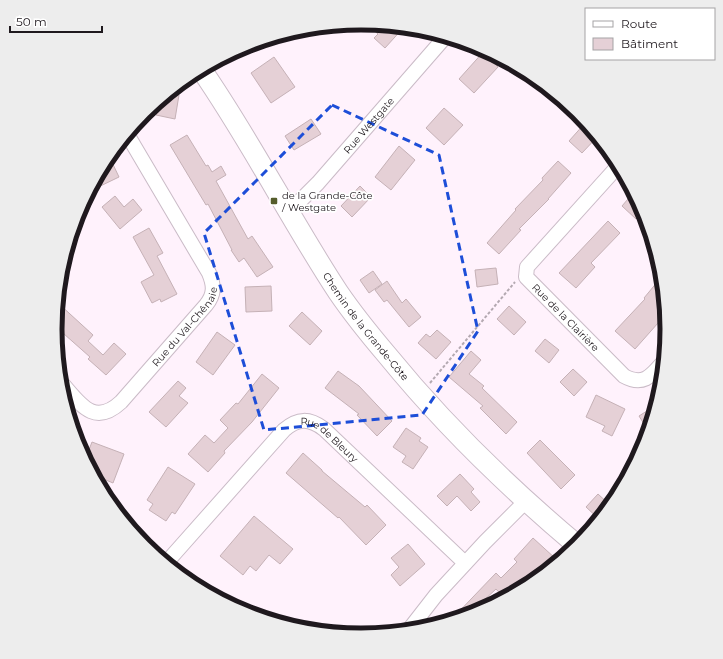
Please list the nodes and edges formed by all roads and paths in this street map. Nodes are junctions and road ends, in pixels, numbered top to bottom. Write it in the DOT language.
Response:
graph roads {
  1 [pos="442,41"];
  2 [pos="204,75"];
  3 [pos="131,139"];
  4 [pos="615,170"];
  5 [pos="287,210"];
  6 [pos="526,276"];
  7 [pos="658,368"];
  8 [pos="426,388"];
  9 [pos="69,391"];
  10 [pos="526,501"];
  11 [pos="573,541"];
  12 [pos="169,559"];
  13 [pos="465,563"];
  14 [pos="413,624"];
  1 -- 5 [label="street, Rue Westgate"];
  2 -- 5 [label="main road, Chemin de la Grande-Côte"];
  3 -- 9 [label="street, Rue du Val-Chênaie"];
  4 -- 6 [label="street, Rue de la Clairière"];
  5 -- 10 [label="main road, Chemin de la Grande-Côte"];
  6 -- 7 [label="street, Rue de la Clairière"];
  6 -- 8 [label="path"];
  10 -- 11 [label="main road, Chemin de la Grande-Côte"];
  10 -- 13 [label="street"];
  12 -- 13 [label="street, Rue de Bleury"];
  13 -- 14 [label="street"];
}
